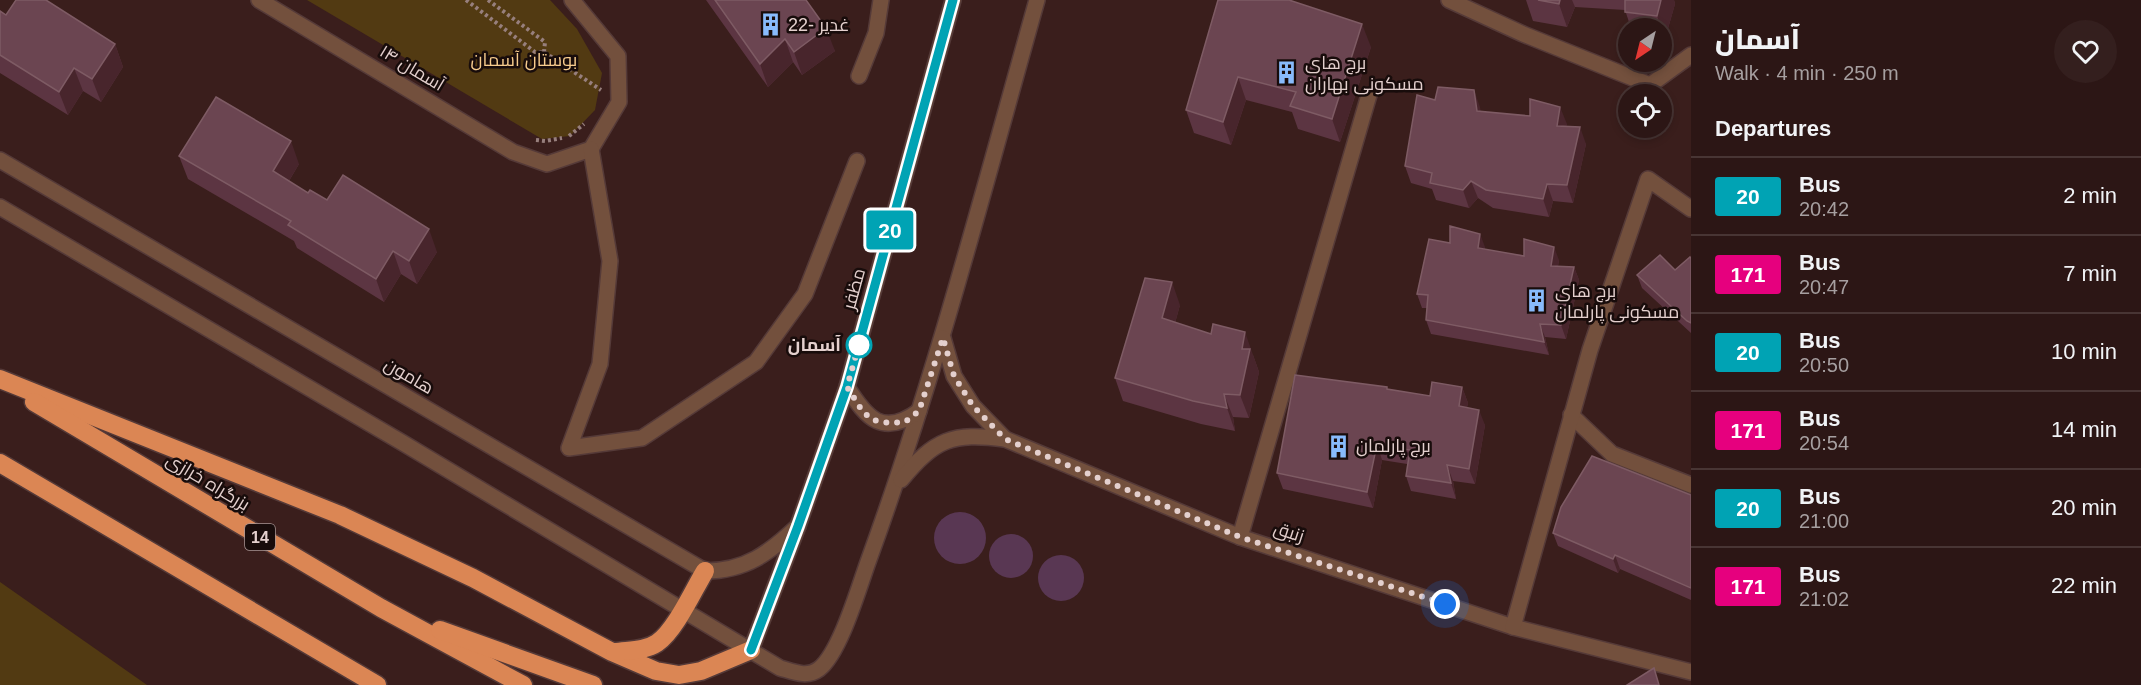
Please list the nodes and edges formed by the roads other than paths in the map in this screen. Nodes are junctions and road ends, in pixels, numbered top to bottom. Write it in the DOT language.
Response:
graph roads {
  1 [pos="259,0"];
  2 [pos="572,0"];
  3 [pos="881,0"];
  4 [pos="953,0"];
  5 [pos="1036,0"];
  6 [pos="1449,0"];
  7 [pos="1691,55"];
  8 [pos="859,76"];
  9 [pos="1369,95"];
  10 [pos="591,149"];
  11 [pos="0,160"];
  12 [pos="857,161"];
  13 [pos="0,207"];
  14 [pos="1691,209"];
  15 [pos="943,338"];
  16 [pos="0,380"];
  17 [pos="847,387"];
  18 [pos="919,411"];
  19 [pos="1571,415"];
  20 [pos="1005,439"];
  21 [pos="0,463"];
  22 [pos="896,485"];
  23 [pos="1691,485"];
  24 [pos="798,526"];
  25 [pos="1240,537"];
  26 [pos="705,571"];
  27 [pos="381,608"];
  28 [pos="682,609"];
  29 [pos="1513,627"];
  30 [pos="751,650"];
  31 [pos="612,652"];
  32 [pos="1691,672"];
  33 [pos="377,685"];
  34 [pos="523,685"];
  35 [pos="593,685"];
  1 -- 10 [label="street, آسمان ۱۴"];
  2 -- 10 [label="street"];
  3 -- 8 [label="street"];
  4 -- 17 [label="street, مظفر"];
  5 -- 15 [label="street"];
  6 -- 7 [label="street"];
  9 -- 25 [label="street"];
  10 -- 12 [label="street"];
  11 -- 26 [label="street, هامون"];
  13 -- 28 [label="street"];
  14 -- 19 [label="street"];
  15 -- 18 [label="street"];
  15 -- 20 [label="street"];
  16 -- 27 [label="highway, بزرگراه خرازی / 14"];
  16 -- 31 [label="highway"];
  17 -- 18 [label="street"];
  17 -- 24 [label="street, مظفر"];
  18 -- 22 [label="street"];
  19 -- 23 [label="street"];
  19 -- 29 [label="street"];
  20 -- 22 [label="street, زنبق"];
  20 -- 25 [label="street, زنبق"];
  21 -- 33 [label="highway"];
  22 -- 30 [label="street"];
  24 -- 26 [label="street"];
  24 -- 30 [label="street, مظفر"];
  25 -- 29 [label="street, زنبق"];
  26 -- 28 [label="highway"];
  27 -- 34 [label="highway, بزرگراه خرازی / 14"];
  27 -- 35 [label="highway"];
  28 -- 30 [label="street"];
  28 -- 31 [label="highway"];
  29 -- 32 [label="street, زنبق"];
  30 -- 31 [label="highway"];
}
